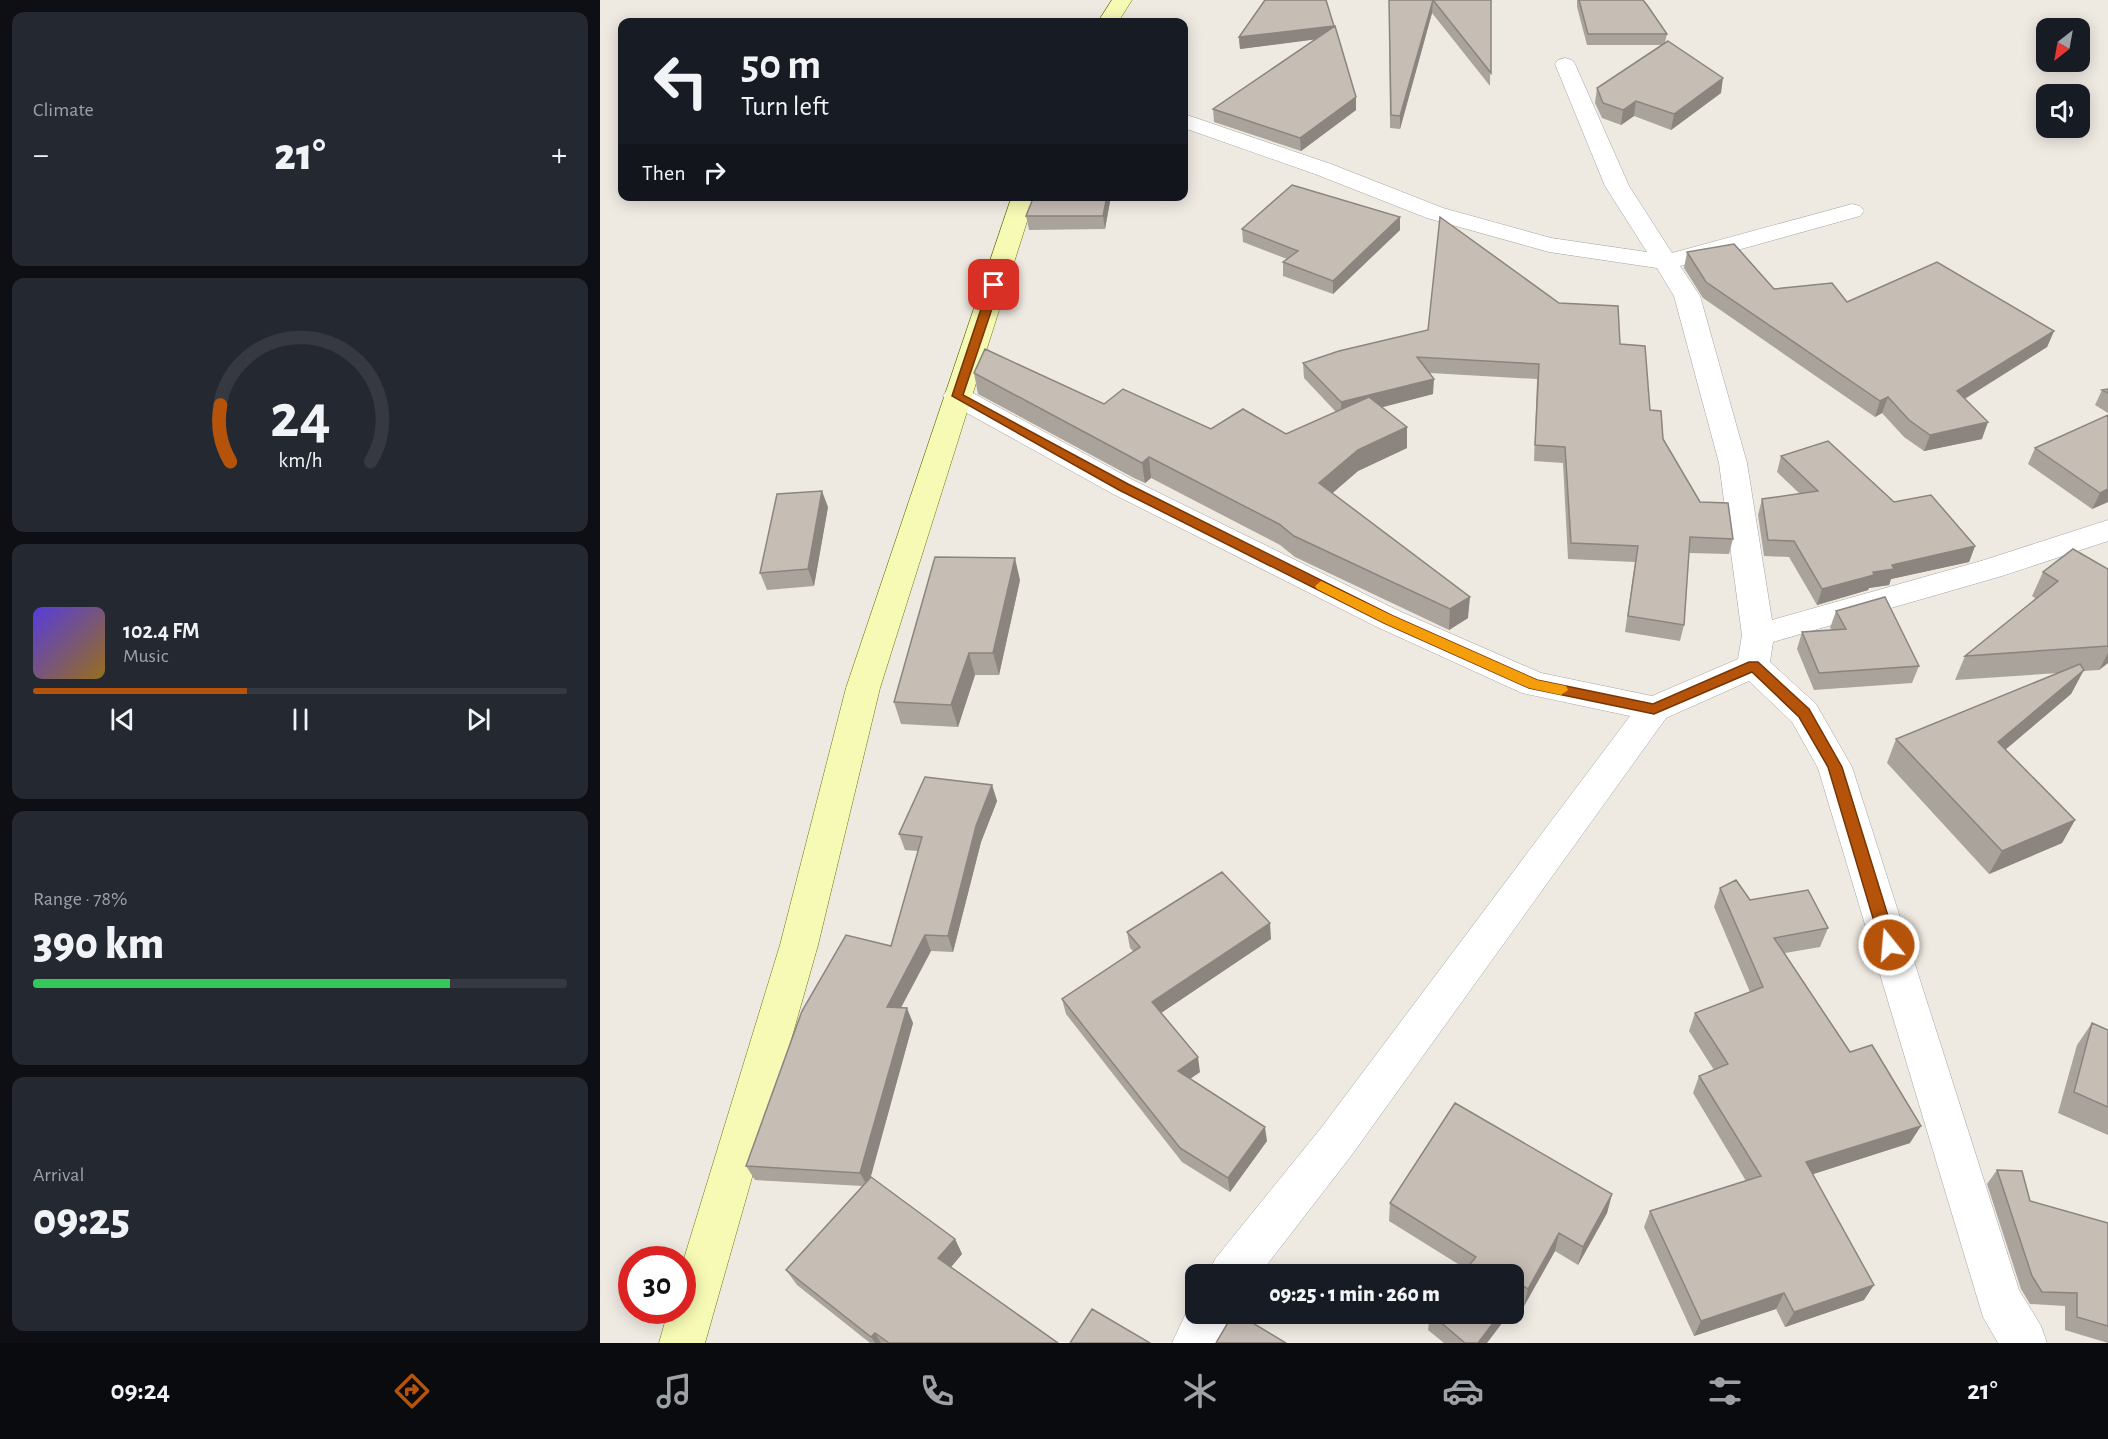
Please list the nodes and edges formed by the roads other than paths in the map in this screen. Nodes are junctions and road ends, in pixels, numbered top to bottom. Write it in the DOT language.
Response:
graph roads {
  1 [pos="1122,0"];
  2 [pos="1111,18"];
  3 [pos="1565,64"];
  4 [pos="1188,122"];
  5 [pos="1022,201"];
  6 [pos="1852,211"];
  7 [pos="1665,262"];
  8 [pos="957,396"];
  9 [pos="2108,530"];
  10 [pos="1756,650"];
  11 [pos="1654,709"];
  12 [pos="1239,1264"];
  13 [pos="1204,1324"];
  14 [pos="682,1343"];
  15 [pos="1195,1343"];
  16 [pos="2024,1343"];
  1 -- 2 [label="street"];
  3 -- 7 [label="street"];
  4 -- 7 [label="street"];
  5 -- 8 [label="street"];
  6 -- 7 [label="street"];
  7 -- 10 [label="street"];
  8 -- 11 [label="street"];
  8 -- 14 [label="street"];
  9 -- 10 [label="street"];
  10 -- 11 [label="street"];
  10 -- 16 [label="street"];
  11 -- 12 [label="street"];
  13 -- 15 [label="street"];
}
